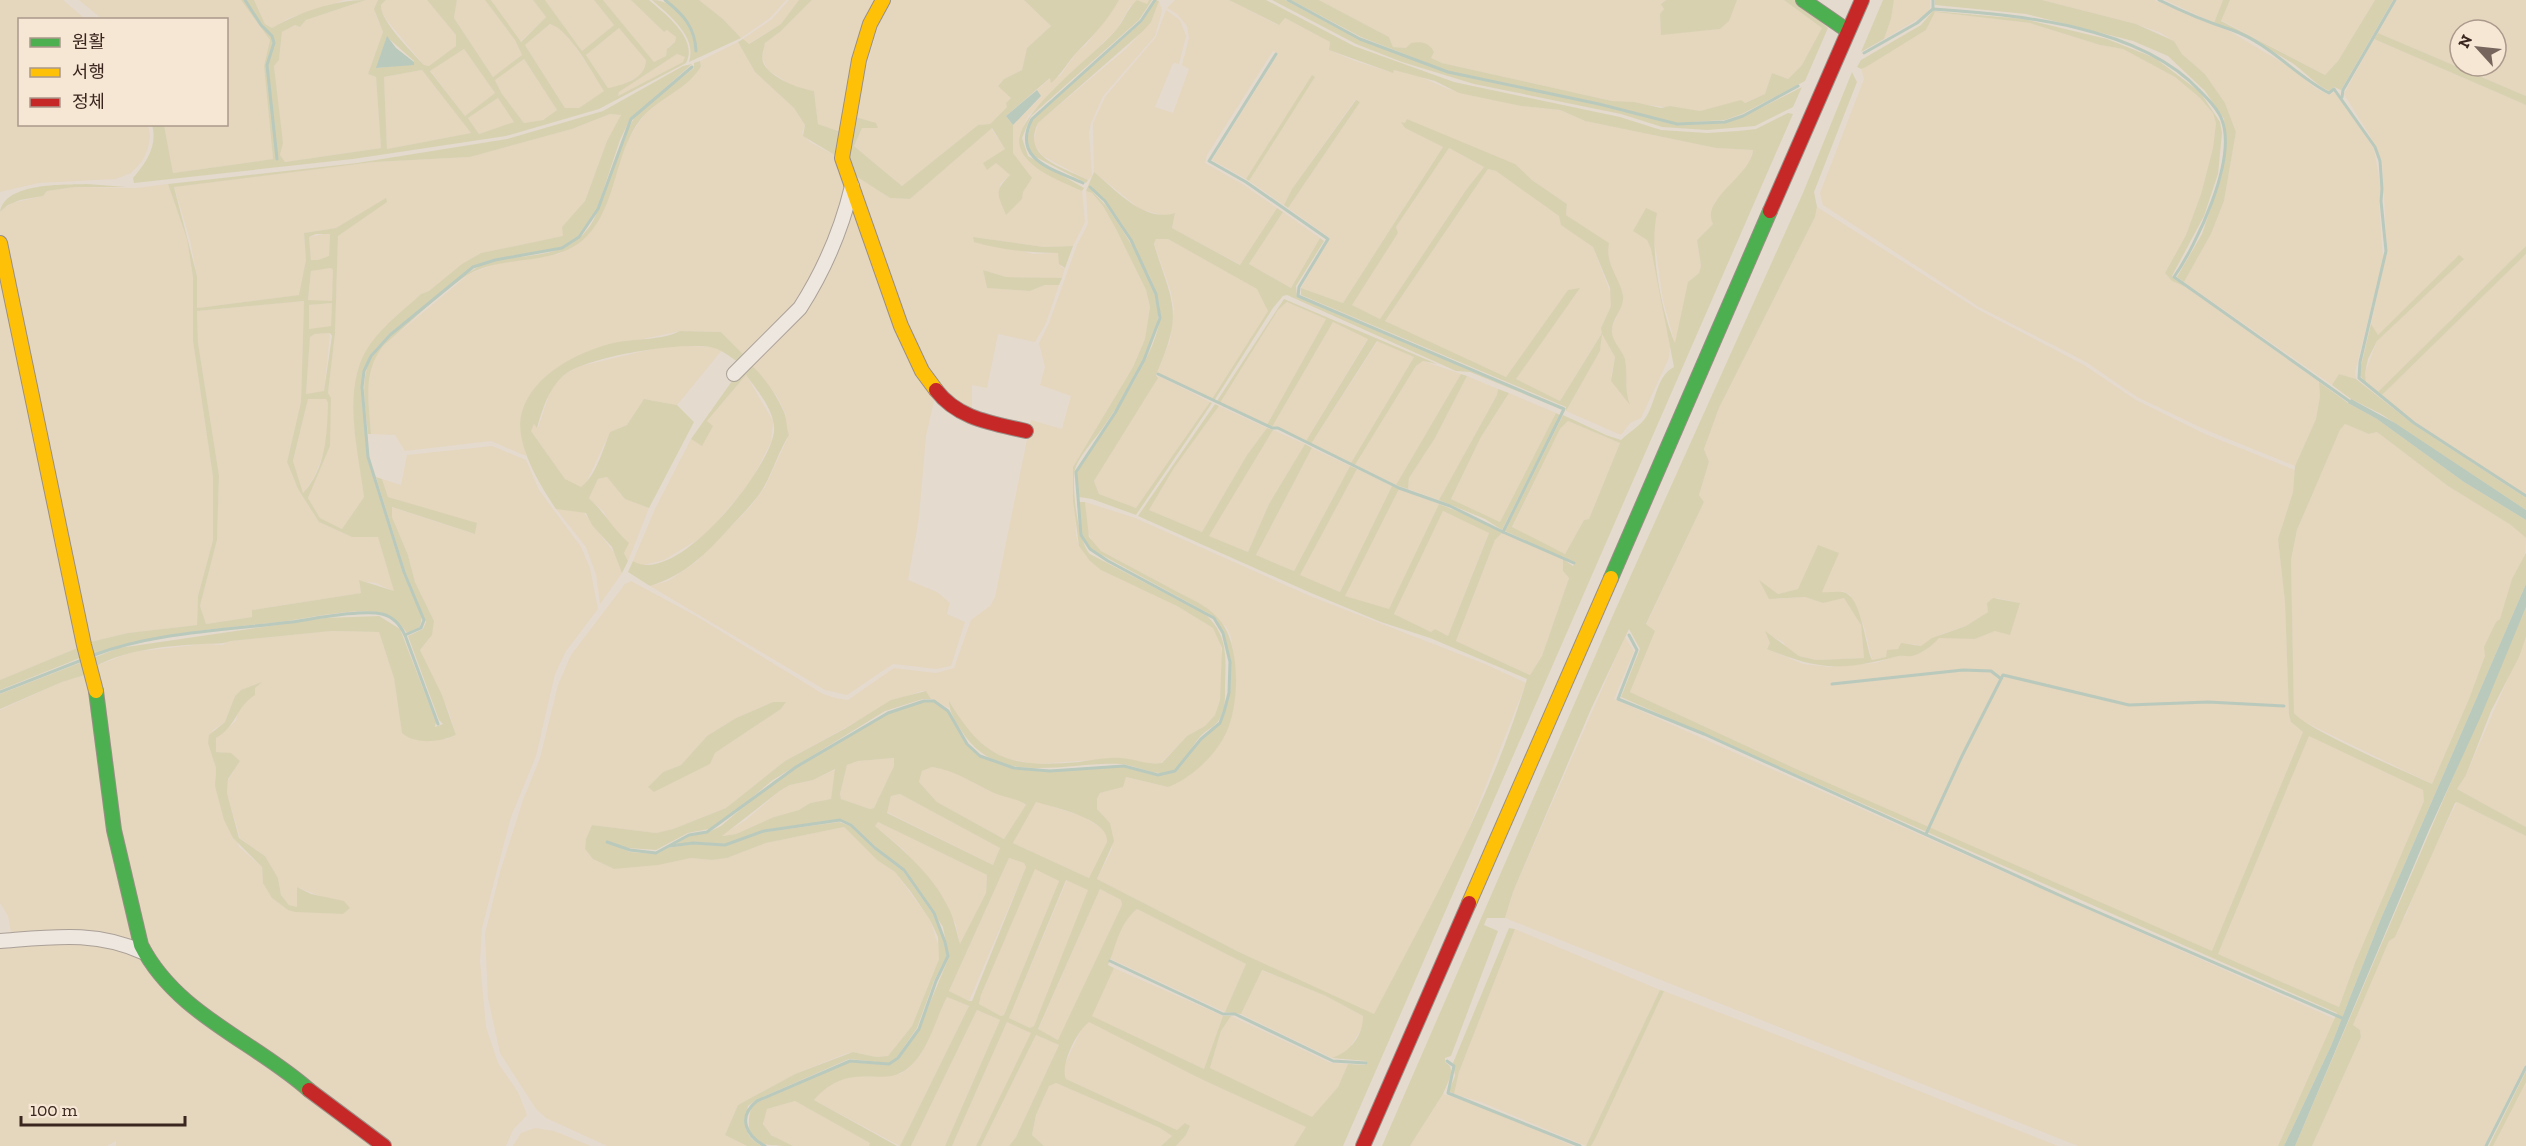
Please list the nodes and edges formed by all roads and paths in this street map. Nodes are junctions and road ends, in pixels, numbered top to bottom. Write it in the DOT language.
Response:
graph roads {
  1 [pos="883,0"];
  2 [pos="1803,0"];
  3 [pos="1862,0"];
  4 [pos="1848,31"];
  5 [pos="852,184"];
  6 [pos="0,243"];
  7 [pos="734,374"];
  8 [pos="1026,431"];
  9 [pos="0,941"];
  10 [pos="145,953"];
  11 [pos="384,1146"];
  12 [pos="1363,1146"];
  1 -- 5 [label="main road"];
  2 -- 4 [label="main road"];
  3 -- 4 [label="main road"];
  4 -- 12 [label="main road"];
  5 -- 7 [label="street"];
  5 -- 8 [label="main road"];
  6 -- 10 [label="main road"];
  9 -- 10 [label="street"];
  10 -- 11 [label="main road"];
}
